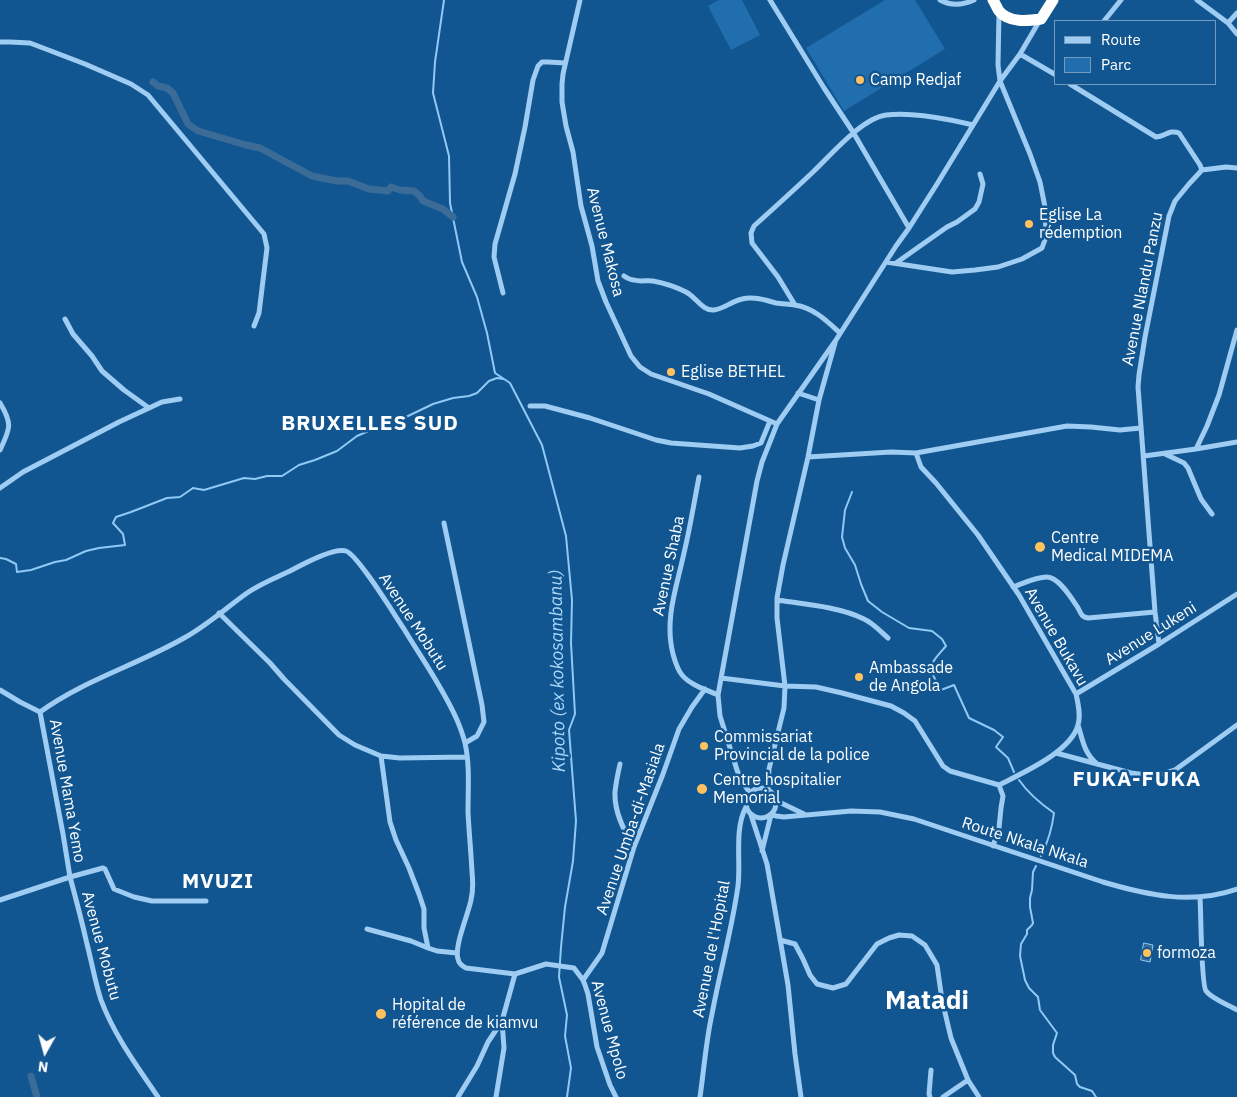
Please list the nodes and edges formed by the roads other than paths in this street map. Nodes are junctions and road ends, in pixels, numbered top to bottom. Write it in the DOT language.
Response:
graph roads {
  1 [pos="580,0"];
  2 [pos="770,0"];
  3 [pos="940,0"];
  4 [pos="974,0"];
  5 [pos="994,0"];
  6 [pos="1053,0"];
  7 [pos="1121,0"];
  8 [pos="1197,0"];
  9 [pos="999,12"];
  10 [pos="1237,13"];
  11 [pos="1041,19"];
  12 [pos="1105,20"];
  13 [pos="1228,23"];
  14 [pos="1237,34"];
  15 [pos="0,42"];
  16 [pos="1020,54"];
  17 [pos="565,63"];
  18 [pos="1054,74"];
  19 [pos="1000,81"];
  20 [pos="1072,85"];
  21 [pos="973,125"];
  22 [pos="853,132"];
  23 [pos="1237,168"];
  24 [pos="1202,170"];
  25 [pos="980,174"];
  26 [pos="909,228"];
  27 [pos="886,262"];
  28 [pos="896,263"];
  29 [pos="624,276"];
  30 [pos="503,293"];
  31 [pos="795,305"];
  32 [pos="64,319"];
  33 [pos="254,326"];
  34 [pos="1237,330"];
  35 [pos="840,333"];
  36 [pos="836,340"];
  37 [pos="798,393"];
  38 [pos="180,399"];
  39 [pos="819,400"];
  40 [pos="0,403"];
  41 [pos="530,406"];
  42 [pos="149,408"];
  43 [pos="770,420"];
  44 [pos="777,424"];
  45 [pos="1141,428"];
  46 [pos="1237,442"];
  47 [pos="1196,449"];
  48 [pos="0,450"];
  49 [pos="916,453"];
  50 [pos="1164,454"];
  51 [pos="1144,456"];
  52 [pos="808,457"];
  53 [pos="699,478"];
  54 [pos="0,488"];
  55 [pos="1212,514"];
  56 [pos="444,523"];
  57 [pos="1013,587"];
  58 [pos="1237,594"];
  59 [pos="777,600"];
  60 [pos="1155,612"];
  61 [pos="219,613"];
  62 [pos="888,638"];
  63 [pos="1159,644"];
  64 [pos="721,678"];
  65 [pos="786,686"];
  66 [pos="706,689"];
  67 [pos="0,690"];
  68 [pos="1076,694"];
  69 [pos="718,695"];
  70 [pos="40,712"];
  71 [pos="1078,725"];
  72 [pos="1237,725"];
  73 [pos="465,743"];
  74 [pos="1056,754"];
  75 [pos="381,756"];
  76 [pos="467,756"];
  77 [pos="620,764"];
  78 [pos="1100,766"];
  79 [pos="999,785"];
  80 [pos="768,789"];
  81 [pos="750,793"];
  82 [pos="777,801"];
  83 [pos="746,807"];
  84 [pos="804,814"];
  85 [pos="752,815"];
  86 [pos="772,815"];
  87 [pos="993,846"];
  88 [pos="634,847"];
  89 [pos="762,851"];
  90 [pos="70,877"];
  91 [pos="1237,889"];
  92 [pos="1200,897"];
  93 [pos="0,900"];
  94 [pos="206,901"];
  95 [pos="367,930"];
  96 [pos="780,940"];
  97 [pos="428,948"];
  98 [pos="457,953"];
  99 [pos="515,974"];
  100 [pos="583,980"];
  101 [pos="1237,1010"];
  102 [pos="502,1021"];
  103 [pos="931,1070"];
  104 [pos="968,1080"];
  105 [pos="158,1097"];
  106 [pos="458,1097"];
  107 [pos="496,1097"];
  108 [pos="616,1097"];
  109 [pos="700,1097"];
  110 [pos="801,1097"];
  111 [pos="930,1097"];
  112 [pos="943,1097"];
  113 [pos="979,1097"];
  1 -- 17 [label="street, Avenue Makosa"];
  2 -- 22 [label="street"];
  3 -- 4 [label="street"];
  5 -- 9 [label="highway"];
  6 -- 11 [label="highway"];
  7 -- 12 [label="street"];
  8 -- 13 [label="street"];
  9 -- 11 [label="highway"];
  9 -- 19 [label="street"];
  10 -- 13 [label="street"];
  11 -- 16 [label="street"];
  13 -- 14 [label="street"];
  15 -- 33 [label="street"];
  16 -- 18 [label="street"];
  16 -- 19 [label="street"];
  17 -- 30 [label="street"];
  17 -- 43 [label="street, Avenue Makosa"];
  19 -- 21 [label="street"];
  19 -- 28 [label="street"];
  20 -- 24 [label="street"];
  21 -- 22 [label="street"];
  21 -- 26 [label="street"];
  22 -- 26 [label="street"];
  22 -- 31 [label="street"];
  23 -- 24 [label="street"];
  24 -- 45 [label="street, Avenue Nlandu Panzu"];
  25 -- 28 [label="street"];
  26 -- 27 [label="street"];
  27 -- 28 [label="street"];
  27 -- 35 [label="street"];
  29 -- 31 [label="street"];
  31 -- 35 [label="street"];
  32 -- 42 [label="street"];
  34 -- 47 [label="street"];
  35 -- 36 [label="street"];
  36 -- 37 [label="street"];
  36 -- 39 [label="street"];
  37 -- 39 [label="street"];
  37 -- 44 [label="street"];
  38 -- 42 [label="street"];
  39 -- 52 [label="street"];
  40 -- 48 [label="street"];
  41 -- 43 [label="street"];
  42 -- 54 [label="street"];
  43 -- 44 [label="street, Avenue Makosa"];
  44 -- 64 [label="street"];
  45 -- 49 [label="street"];
  45 -- 51 [label="street, Avenue Nlandu Panzu"];
  46 -- 47 [label="street"];
  47 -- 50 [label="street"];
  49 -- 52 [label="street"];
  49 -- 57 [label="street, Avenue Bukavu"];
  50 -- 51 [label="street"];
  50 -- 55 [label="street"];
  51 -- 60 [label="street, Avenue Nlandu Panzu"];
  52 -- 59 [label="street"];
  53 -- 66 [label="street, Avenue Shaba"];
  56 -- 73 [label="street"];
  57 -- 60 [label="street"];
  57 -- 68 [label="street, Avenue Bukavu"];
  58 -- 63 [label="street, Avenue Lukeni"];
  59 -- 62 [label="street"];
  59 -- 65 [label="street"];
  60 -- 63 [label="street, Avenue Nlandu Panzu"];
  61 -- 70 [label="street, Avenue Mobutu"];
  61 -- 73 [label="street, Avenue Mobutu"];
  61 -- 75 [label="street"];
  63 -- 68 [label="street, Avenue Lukeni"];
  64 -- 65 [label="street"];
  64 -- 69 [label="street"];
  65 -- 79 [label="street"];
  65 -- 80 [label="street"];
  66 -- 69 [label="street, Avenue Shaba"];
  66 -- 88 [label="street, Avenue Umba-di-Masiala"];
  67 -- 70 [label="street, Avenue Mama Yemo"];
  68 -- 71 [label="street, Avenue Bukavu"];
  69 -- 81 [label="street"];
  70 -- 90 [label="street, Avenue Mama Yemo"];
  71 -- 74 [label="street"];
  71 -- 78 [label="street, Avenue Bukavu"];
  72 -- 78 [label="street"];
  73 -- 76 [label="street, Avenue Mobutu"];
  74 -- 78 [label="street"];
  74 -- 79 [label="street"];
  75 -- 76 [label="street"];
  75 -- 97 [label="street"];
  76 -- 98 [label="street, Avenue Mobutu"];
  77 -- 88 [label="street"];
  79 -- 87 [label="street"];
  80 -- 81 [label="street"];
  80 -- 82 [label="street"];
  81 -- 83 [label="street"];
  82 -- 84 [label="street"];
  82 -- 86 [label="street"];
  83 -- 85 [label="street"];
  83 -- 109 [label="street, Avenue de l'Hopital"];
  84 -- 86 [label="street, Route Nkala Nkala"];
  84 -- 87 [label="street, Route Nkala Nkala"];
  85 -- 86 [label="street"];
  85 -- 89 [label="street"];
  86 -- 89 [label="street"];
  87 -- 92 [label="street, Route Nkala Nkala"];
  88 -- 100 [label="street, Avenue Umba-di-Masiala"];
  89 -- 96 [label="street"];
  90 -- 93 [label="street, Avenue Mama Yemo"];
  90 -- 94 [label="street"];
  90 -- 105 [label="street, Avenue Mobutu"];
  91 -- 92 [label="street, Route Nkala Nkala"];
  92 -- 101 [label="street"];
  95 -- 97 [label="street"];
  96 -- 104 [label="street"];
  96 -- 110 [label="street"];
  97 -- 98 [label="street"];
  98 -- 99 [label="street"];
  99 -- 100 [label="street, Avenue Mpolo"];
  99 -- 102 [label="street"];
  100 -- 108 [label="street, Avenue Mpolo"];
  102 -- 106 [label="street"];
  102 -- 107 [label="street"];
  103 -- 111 [label="street"];
  104 -- 112 [label="street"];
  104 -- 113 [label="street"];
}
